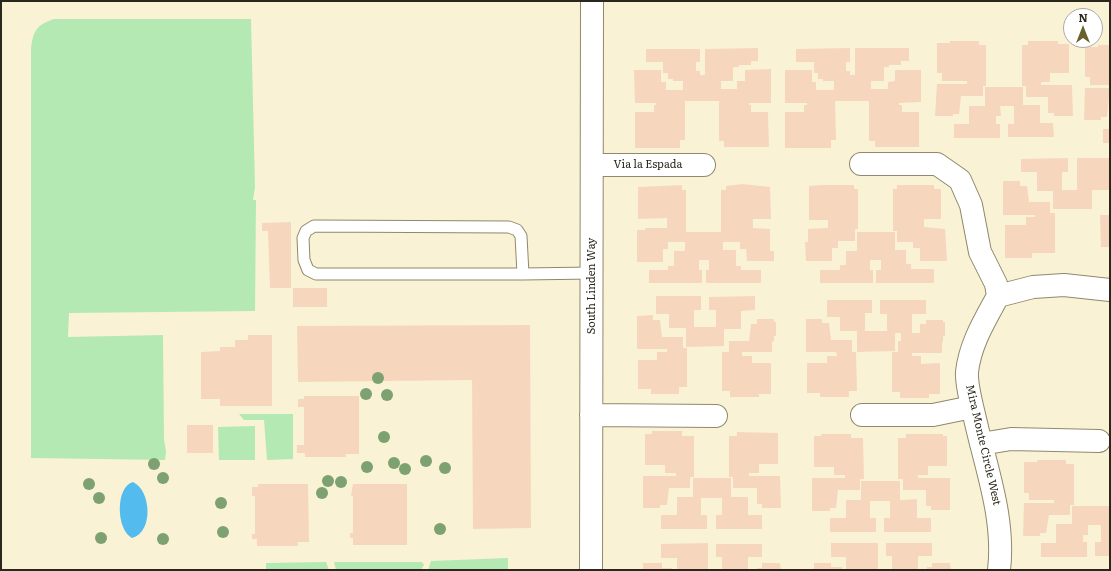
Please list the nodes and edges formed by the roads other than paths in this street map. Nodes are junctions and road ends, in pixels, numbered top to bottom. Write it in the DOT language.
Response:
graph roads {
  1 [pos="592,1"];
  2 [pos="861,164"];
  3 [pos="593,165"];
  4 [pos="704,165"];
  5 [pos="593,272"];
  6 [pos="523,274"];
  7 [pos="1110,290"];
  8 [pos="998,296"];
  9 [pos="972,407"];
  10 [pos="592,415"];
  11 [pos="862,415"];
  12 [pos="716,416"];
  13 [pos="1099,441"];
  14 [pos="981,444"];
  15 [pos="590,570"];
  16 [pos="999,570"];
  1 -- 3 [label="street, South Linden Way"];
  2 -- 8 [label="street"];
  3 -- 4 [label="street, Via la Espada"];
  3 -- 5 [label="street, South Linden Way"];
  5 -- 6 [label="lane"];
  5 -- 10 [label="street, South Linden Way"];
  6 -- 6 [label="lane"];
  7 -- 8 [label="street"];
  8 -- 9 [label="street, Mira Monte Circle West"];
  9 -- 11 [label="street"];
  9 -- 14 [label="street, Mira Monte Circle West"];
  10 -- 12 [label="street"];
  10 -- 15 [label="street, South Linden Way"];
  13 -- 14 [label="street"];
  14 -- 16 [label="street, Mira Monte Circle West"];
}
